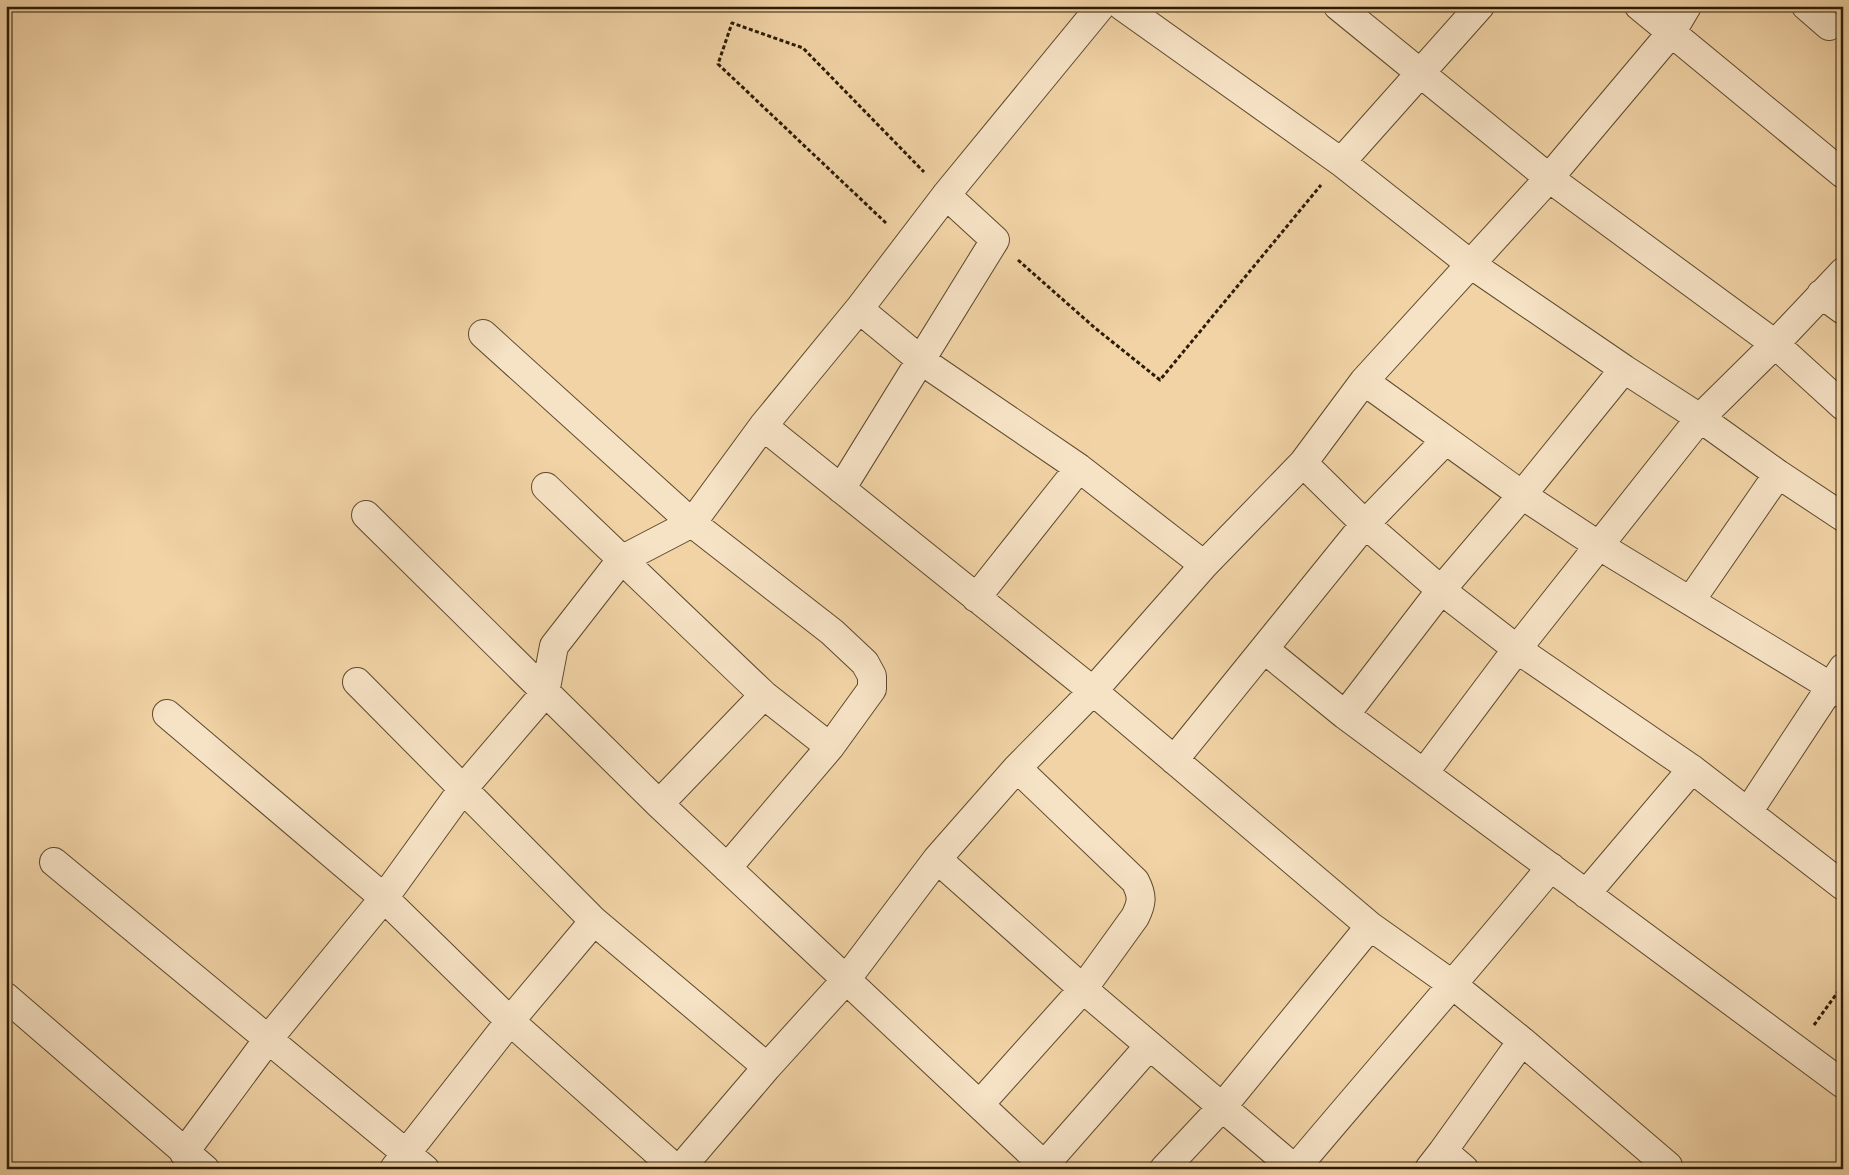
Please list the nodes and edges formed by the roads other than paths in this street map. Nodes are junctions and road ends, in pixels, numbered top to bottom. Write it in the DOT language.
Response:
graph roads {
  1 [pos="1101,6"];
  2 [pos="1122,6"];
  3 [pos="1338,6"];
  4 [pos="1480,6"];
  5 [pos="1639,6"];
  6 [pos="1687,6"];
  7 [pos="1806,6"];
  8 [pos="1829,26"];
  9 [pos="1671,33"];
  10 [pos="1422,72"];
  11 [pos="1341,162"];
  12 [pos="1843,174"];
  13 [pos="1549,178"];
  14 [pos="946,195"];
  15 [pos="1469,263"];
  16 [pos="1843,272"];
  17 [pos="1821,294"];
  18 [pos="859,309"];
  19 [pos="1843,310"];
  20 [pos="483,334"];
  21 [pos="1775,344"];
  22 [pos="922,361"];
  23 [pos="1624,369"];
  24 [pos="1364,381"];
  25 [pos="1843,406"];
  26 [pos="1700,418"];
  27 [pos="764,426"];
  28 [pos="1445,441"];
  29 [pos="1303,462"];
  30 [pos="1079,468"];
  31 [pos="1778,474"];
  32 [pos="546,487"];
  33 [pos="841,489"];
  34 [pos="1522,495"];
  35 [pos="366,516"];
  36 [pos="1843,517"];
  37 [pos="692,523"];
  38 [pos="1365,524"];
  39 [pos="1598,545"];
  40 [pos="621,560"];
  41 [pos="1204,565"];
  42 [pos="1441,590"];
  43 [pos="976,598"];
  44 [pos="1691,600"];
  45 [pos="1264,649"];
  46 [pos="1517,649"];
  47 [pos="357,682"];
  48 [pos="1839,683"];
  49 [pos="1093,691"];
  50 [pos="545,693"];
  51 [pos="764,695"];
  52 [pos="168,714"];
  53 [pos="1344,715"];
  54 [pos="830,747"];
  55 [pos="1174,760"];
  56 [pos="1017,768"];
  57 [pos="1692,769"];
  58 [pos="1424,773"];
  59 [pos="462,790"];
  60 [pos="659,804"];
  61 [pos="1748,812"];
  62 [pos="937,859"];
  63 [pos="54,862"];
  64 [pos="1550,867"];
  65 [pos="727,868"];
  66 [pos="1843,886"];
  67 [pos="1586,894"];
  68 [pos="384,898"];
  69 [pos="594,921"];
  70 [pos="1370,926"];
  71 [pos="845,981"];
  72 [pos="1453,985"];
  73 [pos="1083,989"];
  74 [pos="6,997"];
  75 [pos="510,1022"];
  76 [pos="269,1038"];
  77 [pos="1522,1041"];
  78 [pos="1149,1046"];
  79 [pos="767,1067"];
  80 [pos="1843,1084"];
  81 [pos="980,1104"];
  82 [pos="1222,1106"];
  83 [pos="1436,1160"];
  84 [pos="195,1161"];
  85 [pos="408,1164"];
  86 [pos="1044,1168"];
  87 [pos="1669,1168"];
  88 [pos="678,1169"];
  89 [pos="1164,1169"];
  90 [pos="1295,1169"];
  91 [pos="1464,1169"];
  1 -- 14 [label="street"];
  2 -- 11 [label="street"];
  3 -- 10 [label="street"];
  4 -- 10 [label="street"];
  5 -- 9 [label="street"];
  6 -- 9 [label="street"];
  7 -- 8 [label="street"];
  9 -- 12 [label="street"];
  9 -- 13 [label="street"];
  10 -- 11 [label="street"];
  10 -- 13 [label="street"];
  11 -- 15 [label="street"];
  13 -- 15 [label="street"];
  13 -- 21 [label="street"];
  14 -- 18 [label="street"];
  14 -- 22 [label="street"];
  15 -- 23 [label="street"];
  15 -- 24 [label="street"];
  16 -- 17 [label="street"];
  17 -- 19 [label="street"];
  17 -- 21 [label="street"];
  18 -- 22 [label="street"];
  18 -- 27 [label="street"];
  20 -- 37 [label="street"];
  21 -- 25 [label="street"];
  21 -- 26 [label="street"];
  22 -- 30 [label="street"];
  22 -- 33 [label="street"];
  23 -- 26 [label="street"];
  23 -- 34 [label="street"];
  24 -- 28 [label="street"];
  24 -- 29 [label="street"];
  26 -- 31 [label="street"];
  26 -- 39 [label="street"];
  27 -- 33 [label="street"];
  27 -- 37 [label="street"];
  28 -- 34 [label="street"];
  28 -- 38 [label="street"];
  29 -- 38 [label="street"];
  29 -- 41 [label="street"];
  30 -- 41 [label="street"];
  30 -- 43 [label="street"];
  31 -- 36 [label="street"];
  31 -- 44 [label="street"];
  32 -- 40 [label="street"];
  33 -- 43 [label="street"];
  34 -- 39 [label="street"];
  34 -- 42 [label="street"];
  35 -- 50 [label="street"];
  37 -- 40 [label="street"];
  37 -- 54 [label="street"];
  38 -- 42 [label="street"];
  38 -- 45 [label="street"];
  39 -- 44 [label="street"];
  39 -- 46 [label="street"];
  40 -- 50 [label="street"];
  40 -- 51 [label="street"];
  41 -- 49 [label="street"];
  42 -- 46 [label="street"];
  42 -- 53 [label="street"];
  43 -- 49 [label="street"];
  44 -- 48 [label="street"];
  45 -- 53 [label="street"];
  45 -- 55 [label="street"];
  46 -- 57 [label="street"];
  46 -- 58 [label="street"];
  47 -- 59 [label="street"];
  48 -- 61 [label="street"];
  49 -- 55 [label="street"];
  49 -- 56 [label="street"];
  50 -- 59 [label="street"];
  50 -- 60 [label="street"];
  51 -- 54 [label="street"];
  51 -- 60 [label="street"];
  52 -- 68 [label="street"];
  53 -- 58 [label="street"];
  54 -- 65 [label="street"];
  55 -- 70 [label="street"];
  56 -- 62 [label="street"];
  56 -- 73 [label="street"];
  57 -- 61 [label="street"];
  57 -- 67 [label="street"];
  58 -- 64 [label="street"];
  59 -- 68 [label="street"];
  59 -- 69 [label="street"];
  60 -- 65 [label="street"];
  61 -- 66 [label="street"];
  62 -- 71 [label="street"];
  62 -- 73 [label="street"];
  63 -- 76 [label="street"];
  64 -- 67 [label="street"];
  64 -- 72 [label="street"];
  65 -- 71 [label="street"];
  67 -- 80 [label="street"];
  68 -- 75 [label="street"];
  68 -- 76 [label="street"];
  69 -- 75 [label="street"];
  69 -- 79 [label="street"];
  70 -- 72 [label="street"];
  70 -- 82 [label="street"];
  71 -- 79 [label="street"];
  71 -- 81 [label="street"];
  72 -- 77 [label="street"];
  72 -- 90 [label="street"];
  73 -- 78 [label="street"];
  73 -- 81 [label="street"];
  74 -- 84 [label="street"];
  75 -- 85 [label="street"];
  75 -- 88 [label="street"];
  76 -- 84 [label="street"];
  76 -- 85 [label="street"];
  77 -- 83 [label="street"];
  77 -- 87 [label="street"];
  78 -- 82 [label="street"];
  78 -- 86 [label="street"];
  79 -- 88 [label="street"];
  81 -- 86 [label="street"];
  82 -- 89 [label="street"];
  82 -- 90 [label="street"];
  83 -- 91 [label="street"];
}
